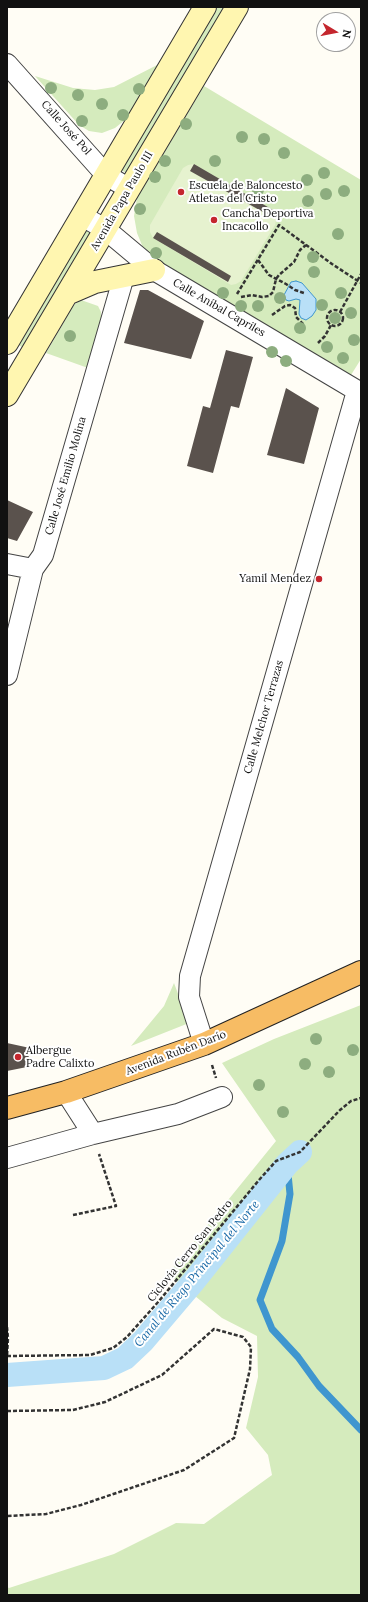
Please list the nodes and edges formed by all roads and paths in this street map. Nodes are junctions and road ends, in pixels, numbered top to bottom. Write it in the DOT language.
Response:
graph roads {
  1 [pos="205,7"];
  2 [pos="237,7"];
  3 [pos="7,64"];
  4 [pos="106,174"];
  5 [pos="128,188"];
  6 [pos="82,216"];
  7 [pos="105,230"];
  8 [pos="306,245"];
  9 [pos="258,260"];
  10 [pos="154,270"];
  11 [pos="361,274"];
  12 [pos="124,276"];
  13 [pos="276,279"];
  14 [pos="357,280"];
  15 [pos="361,283"];
  16 [pos="304,293"];
  17 [pos="68,294"];
  18 [pos="340,312"];
  19 [pos="268,318"];
  20 [pos="331,325"];
  21 [pos="297,336"];
  22 [pos="7,343"];
  23 [pos="315,347"];
  24 [pos="16,361"];
  25 [pos="359,392"];
  26 [pos="7,395"];
  27 [pos="7,564"];
  28 [pos="32,569"];
  29 [pos="7,675"];
  30 [pos="361,972"];
  31 [pos="204,1044"];
  32 [pos="66,1092"];
  33 [pos="222,1097"];
  34 [pos="361,1098"];
  35 [pos="7,1108"];
  36 [pos="93,1134"];
  37 [pos="7,1158"];
  38 [pos="73,1215"];
  39 [pos="7,1327"];
  40 [pos="7,1356"];
  41 [pos="7,1411"];
  42 [pos="7,1516"];
  1 -- 4 [label="main road"];
  2 -- 5 [label="main road, Avenida Papa Paulo III"];
  3 -- 4 [label="street, Calle José Pol"];
  4 -- 5 [label="street, Calle José Pol"];
  4 -- 6 [label="main road"];
  5 -- 7 [label="main road, Avenida Papa Paulo III"];
  6 -- 7 [label="street, Calle Aníbal Capriles"];
  6 -- 22 [label="main road"];
  7 -- 10 [label="street, Calle Aníbal Capriles"];
  7 -- 17 [label="main road, Avenida Papa Paulo III"];
  8 -- 9 [label="path"];
  8 -- 13 [label="path"];
  8 -- 14 [label="path"];
  9 -- 13 [label="path"];
  9 -- 13 [label="path"];
  10 -- 12 [label="main road"];
  10 -- 25 [label="street, Calle Aníbal Capriles"];
  11 -- 14 [label="path"];
  12 -- 17 [label="main road"];
  12 -- 28 [label="street, Calle José Emilio Molina"];
  13 -- 16 [label="path"];
  14 -- 15 [label="path"];
  14 -- 18 [label="path"];
  17 -- 24 [label="main road, Avenida Papa Paulo III"];
  18 -- 20 [label="path"];
  18 -- 20 [label="path"];
  19 -- 21 [label="path"];
  20 -- 23 [label="path"];
  24 -- 26 [label="main road, Avenida Papa Paulo III"];
  25 -- 31 [label="street, Calle Melchor Terrazas"];
  27 -- 28 [label="street"];
  28 -- 29 [label="street, Calle José Emilio Molina"];
  30 -- 31 [label="highway, Avenida Rubén Darío"];
  31 -- 32 [label="highway, Avenida Rubén Darío"];
  31 -- 33 [label="path"];
  32 -- 35 [label="highway, Avenida Rubén Darío"];
  32 -- 36 [label="street"];
  33 -- 36 [label="street"];
  34 -- 40 [label="path, Ciclovía Cerro San Pedro"];
  36 -- 37 [label="street"];
  36 -- 38 [label="path"];
  39 -- 40 [label="path"];
  41 -- 42 [label="path"];
}
